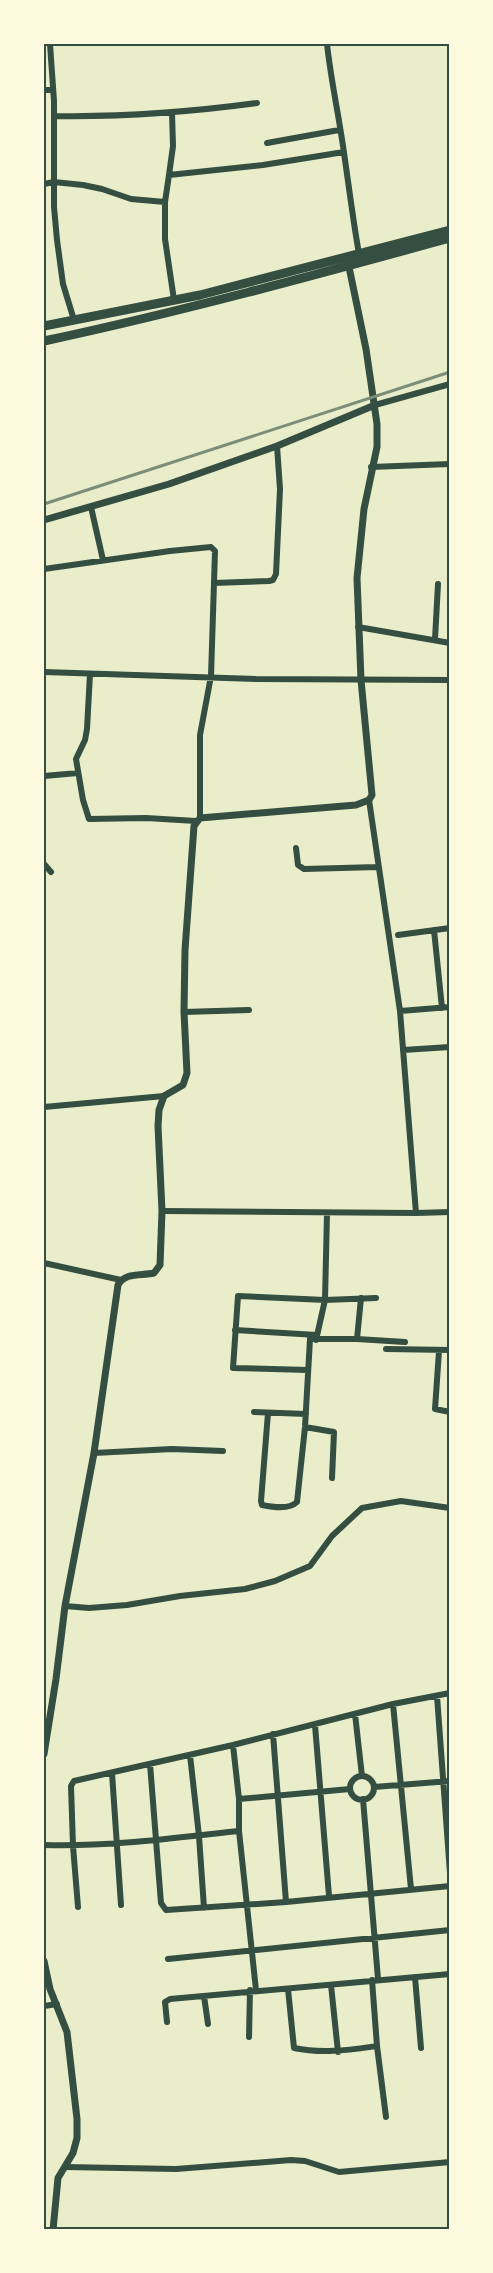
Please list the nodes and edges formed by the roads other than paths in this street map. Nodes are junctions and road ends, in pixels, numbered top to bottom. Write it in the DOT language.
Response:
graph roads {
  1 [pos="50,44"];
  2 [pos="327,44"];
  3 [pos="44,90"];
  4 [pos="53,90"];
  5 [pos="257,103"];
  6 [pos="172,113"];
  7 [pos="55,116"];
  8 [pos="339,130"];
  9 [pos="267,143"];
  10 [pos="344,152"];
  11 [pos="169,175"];
  12 [pos="54,182"];
  13 [pos="44,184"];
  14 [pos="165,202"];
  15 [pos="450,230"];
  16 [pos="450,238"];
  17 [pos="359,254"];
  18 [pos="349,267"];
  19 [pos="174,300"];
  20 [pos="74,320"];
  21 [pos="44,326"];
  22 [pos="44,341"];
  23 [pos="450,384"];
  24 [pos="375,405"];
  25 [pos="278,446"];
  26 [pos="450,464"];
  27 [pos="371,467"];
  28 [pos="91,507"];
  29 [pos="44,520"];
  30 [pos="103,560"];
  31 [pos="44,569"];
  32 [pos="214,583"];
  33 [pos="438,584"];
  34 [pos="358,627"];
  35 [pos="435,639"];
  36 [pos="450,643"];
  37 [pos="44,672"];
  38 [pos="90,674"];
  39 [pos="210,676"];
  40 [pos="361,680"];
  41 [pos="450,680"];
  42 [pos="78,773"];
  43 [pos="44,776"];
  44 [pos="369,800"];
  45 [pos="198,820"];
  46 [pos="296,848"];
  47 [pos="44,864"];
  48 [pos="378,867"];
  49 [pos="51,872"];
  50 [pos="450,928"];
  51 [pos="434,930"];
  52 [pos="398,935"];
  53 [pos="446,1007"];
  54 [pos="249,1010"];
  55 [pos="400,1011"];
  56 [pos="184,1012"];
  57 [pos="450,1047"];
  58 [pos="403,1050"];
  59 [pos="164,1096"];
  60 [pos="44,1107"];
  61 [pos="162,1211"];
  62 [pos="450,1212"];
  63 [pos="327,1213"];
  64 [pos="416,1213"];
  65 [pos="44,1263"];
  66 [pos="121,1280"];
  67 [pos="362,1298"];
  68 [pos="376,1298"];
  69 [pos="325,1300"];
  70 [pos="235,1330"];
  71 [pos="317,1337"];
  72 [pos="357,1339"];
  73 [pos="405,1342"];
  74 [pos="386,1349"];
  75 [pos="450,1350"];
  76 [pos="439,1351"];
  77 [pos="308,1370"];
  78 [pos="254,1412"];
  79 [pos="450,1412"];
  80 [pos="268,1413"];
  81 [pos="306,1414"];
  82 [pos="305,1427"];
  83 [pos="223,1451"];
  84 [pos="94,1453"];
  85 [pos="332,1478"];
  86 [pos="450,1508"];
  87 [pos="64,1606"];
  88 [pos="450,1692"];
  89 [pos="437,1696"];
  90 [pos="393,1704"];
  91 [pos="355,1714"];
  92 [pos="315,1725"];
  93 [pos="273,1734"];
  94 [pos="233,1745"];
  95 [pos="44,1754"];
  96 [pos="190,1755"];
  97 [pos="150,1764"];
  98 [pos="112,1773"];
  99 [pos="362,1776"];
  100 [pos="446,1781"];
  101 [pos="401,1784"];
  102 [pos="374,1788"];
  103 [pos="350,1789"];
  104 [pos="320,1791"];
  105 [pos="279,1795"];
  106 [pos="239,1799"];
  107 [pos="363,1799"];
  108 [pos="238,1831"];
  109 [pos="200,1836"];
  110 [pos="157,1840"];
  111 [pos="116,1843"];
  112 [pos="44,1845"];
  113 [pos="73,1846"];
  114 [pos="450,1873"];
  115 [pos="450,1886"];
  116 [pos="411,1888"];
  117 [pos="370,1893"];
  118 [pos="329,1896"];
  119 [pos="286,1902"];
  120 [pos="121,1905"];
  121 [pos="247,1905"];
  122 [pos="78,1907"];
  123 [pos="204,1908"];
  124 [pos="450,1930"];
  125 [pos="374,1938"];
  126 [pos="252,1951"];
  127 [pos="168,1959"];
  128 [pos="44,1961"];
  129 [pos="450,1974"];
  130 [pos="414,1977"];
  131 [pos="375,1979"];
  132 [pos="331,1985"];
  133 [pos="288,1989"];
  134 [pos="253,1990"];
  135 [pos="204,1996"];
  136 [pos="57,2004"];
  137 [pos="44,2006"];
  138 [pos="167,2022"];
  139 [pos="208,2024"];
  140 [pos="249,2037"];
  141 [pos="377,2046"];
  142 [pos="421,2048"];
  143 [pos="338,2052"];
  144 [pos="386,2117"];
  145 [pos="450,2162"];
  146 [pos="65,2167"];
  147 [pos="53,2229"];
  1 -- 4 [label="street"];
  2 -- 8 [label="street"];
  3 -- 4 [label="street"];
  4 -- 7 [label="street"];
  5 -- 6 [label="street"];
  6 -- 7 [label="street"];
  6 -- 11 [label="street"];
  7 -- 12 [label="street"];
  8 -- 9 [label="street"];
  8 -- 10 [label="street"];
  10 -- 11 [label="street"];
  10 -- 17 [label="street"];
  11 -- 14 [label="street"];
  12 -- 13 [label="street"];
  12 -- 14 [label="street"];
  12 -- 20 [label="street"];
  14 -- 19 [label="street"];
  15 -- 17 [label="highway"];
  16 -- 18 [label="highway"];
  17 -- 19 [label="highway"];
  18 -- 22 [label="highway"];
  18 -- 24 [label="street"];
  19 -- 20 [label="highway"];
  20 -- 21 [label="highway"];
  23 -- 24 [label="street"];
  24 -- 25 [label="street"];
  24 -- 27 [label="street"];
  25 -- 28 [label="street"];
  25 -- 32 [label="street"];
  26 -- 27 [label="street"];
  27 -- 34 [label="street"];
  28 -- 29 [label="street"];
  28 -- 30 [label="street"];
  30 -- 31 [label="street"];
  30 -- 32 [label="street"];
  32 -- 39 [label="street"];
  33 -- 35 [label="street"];
  34 -- 35 [label="street"];
  34 -- 40 [label="street"];
  35 -- 36 [label="street"];
  37 -- 38 [label="street"];
  38 -- 39 [label="street"];
  38 -- 42 [label="street"];
  39 -- 40 [label="street"];
  39 -- 45 [label="street"];
  40 -- 41 [label="street"];
  40 -- 44 [label="street"];
  42 -- 43 [label="street"];
  42 -- 45 [label="street"];
  44 -- 45 [label="street"];
  44 -- 48 [label="street"];
  45 -- 56 [label="street"];
  46 -- 48 [label="street"];
  47 -- 49 [label="street"];
  48 -- 55 [label="street"];
  50 -- 51 [label="street"];
  51 -- 52 [label="street"];
  51 -- 53 [label="street"];
  53 -- 55 [label="street"];
  54 -- 56 [label="street"];
  55 -- 58 [label="street"];
  56 -- 59 [label="street"];
  57 -- 58 [label="street"];
  58 -- 64 [label="street"];
  59 -- 60 [label="street"];
  59 -- 61 [label="street"];
  61 -- 63 [label="street"];
  61 -- 66 [label="street"];
  62 -- 64 [label="street"];
  63 -- 64 [label="street"];
  63 -- 69 [label="street"];
  65 -- 66 [label="street"];
  66 -- 84 [label="street"];
  67 -- 68 [label="street"];
  67 -- 69 [label="street"];
  67 -- 72 [label="street"];
  69 -- 70 [label="street"];
  69 -- 71 [label="street"];
  70 -- 71 [label="street"];
  70 -- 77 [label="street"];
  71 -- 72 [label="street"];
  71 -- 77 [label="street"];
  72 -- 73 [label="street"];
  74 -- 76 [label="street"];
  75 -- 76 [label="street"];
  76 -- 79 [label="street"];
  77 -- 81 [label="street"];
  78 -- 80 [label="street"];
  80 -- 81 [label="street"];
  80 -- 82 [label="street"];
  81 -- 82 [label="street"];
  82 -- 85 [label="street"];
  83 -- 84 [label="street"];
  84 -- 87 [label="street"];
  86 -- 87 [label="street"];
  87 -- 95 [label="street"];
  88 -- 89 [label="street"];
  89 -- 90 [label="street"];
  89 -- 100 [label="street"];
  90 -- 91 [label="street"];
  90 -- 101 [label="street"];
  91 -- 92 [label="street"];
  91 -- 99 [label="street"];
  92 -- 93 [label="street"];
  92 -- 104 [label="street"];
  93 -- 94 [label="street"];
  93 -- 105 [label="street"];
  94 -- 96 [label="street"];
  94 -- 106 [label="street"];
  96 -- 97 [label="street"];
  96 -- 109 [label="street"];
  97 -- 98 [label="street"];
  97 -- 110 [label="street"];
  98 -- 111 [label="street"];
  98 -- 113 [label="street"];
  99 -- 102 [label="street"];
  99 -- 103 [label="street"];
  100 -- 101 [label="street"];
  100 -- 114 [label="street"];
  101 -- 102 [label="street"];
  101 -- 116 [label="street"];
  102 -- 107 [label="street"];
  103 -- 104 [label="street"];
  103 -- 107 [label="street"];
  104 -- 105 [label="street"];
  104 -- 118 [label="street"];
  105 -- 106 [label="street"];
  105 -- 119 [label="street"];
  106 -- 108 [label="street"];
  107 -- 117 [label="street"];
  108 -- 109 [label="street"];
  108 -- 121 [label="street"];
  109 -- 110 [label="street"];
  109 -- 123 [label="street"];
  110 -- 111 [label="street"];
  110 -- 123 [label="street"];
  111 -- 113 [label="street"];
  111 -- 120 [label="street"];
  112 -- 113 [label="street"];
  113 -- 122 [label="street"];
  115 -- 116 [label="street"];
  116 -- 117 [label="street"];
  117 -- 118 [label="street"];
  117 -- 125 [label="street"];
  118 -- 119 [label="street"];
  119 -- 121 [label="street"];
  121 -- 123 [label="street"];
  121 -- 126 [label="street"];
  124 -- 125 [label="street"];
  125 -- 126 [label="street"];
  125 -- 131 [label="street"];
  126 -- 127 [label="street"];
  126 -- 134 [label="street"];
  128 -- 136 [label="street"];
  129 -- 130 [label="street"];
  130 -- 131 [label="street"];
  130 -- 142 [label="street"];
  131 -- 132 [label="street"];
  131 -- 141 [label="street"];
  132 -- 133 [label="street"];
  132 -- 143 [label="street"];
  133 -- 134 [label="street"];
  133 -- 143 [label="street"];
  134 -- 135 [label="street"];
  134 -- 140 [label="street"];
  135 -- 138 [label="street"];
  135 -- 139 [label="street"];
  136 -- 137 [label="street"];
  136 -- 146 [label="street"];
  141 -- 143 [label="street"];
  141 -- 144 [label="street"];
  145 -- 146 [label="street"];
  146 -- 147 [label="street"];
}
